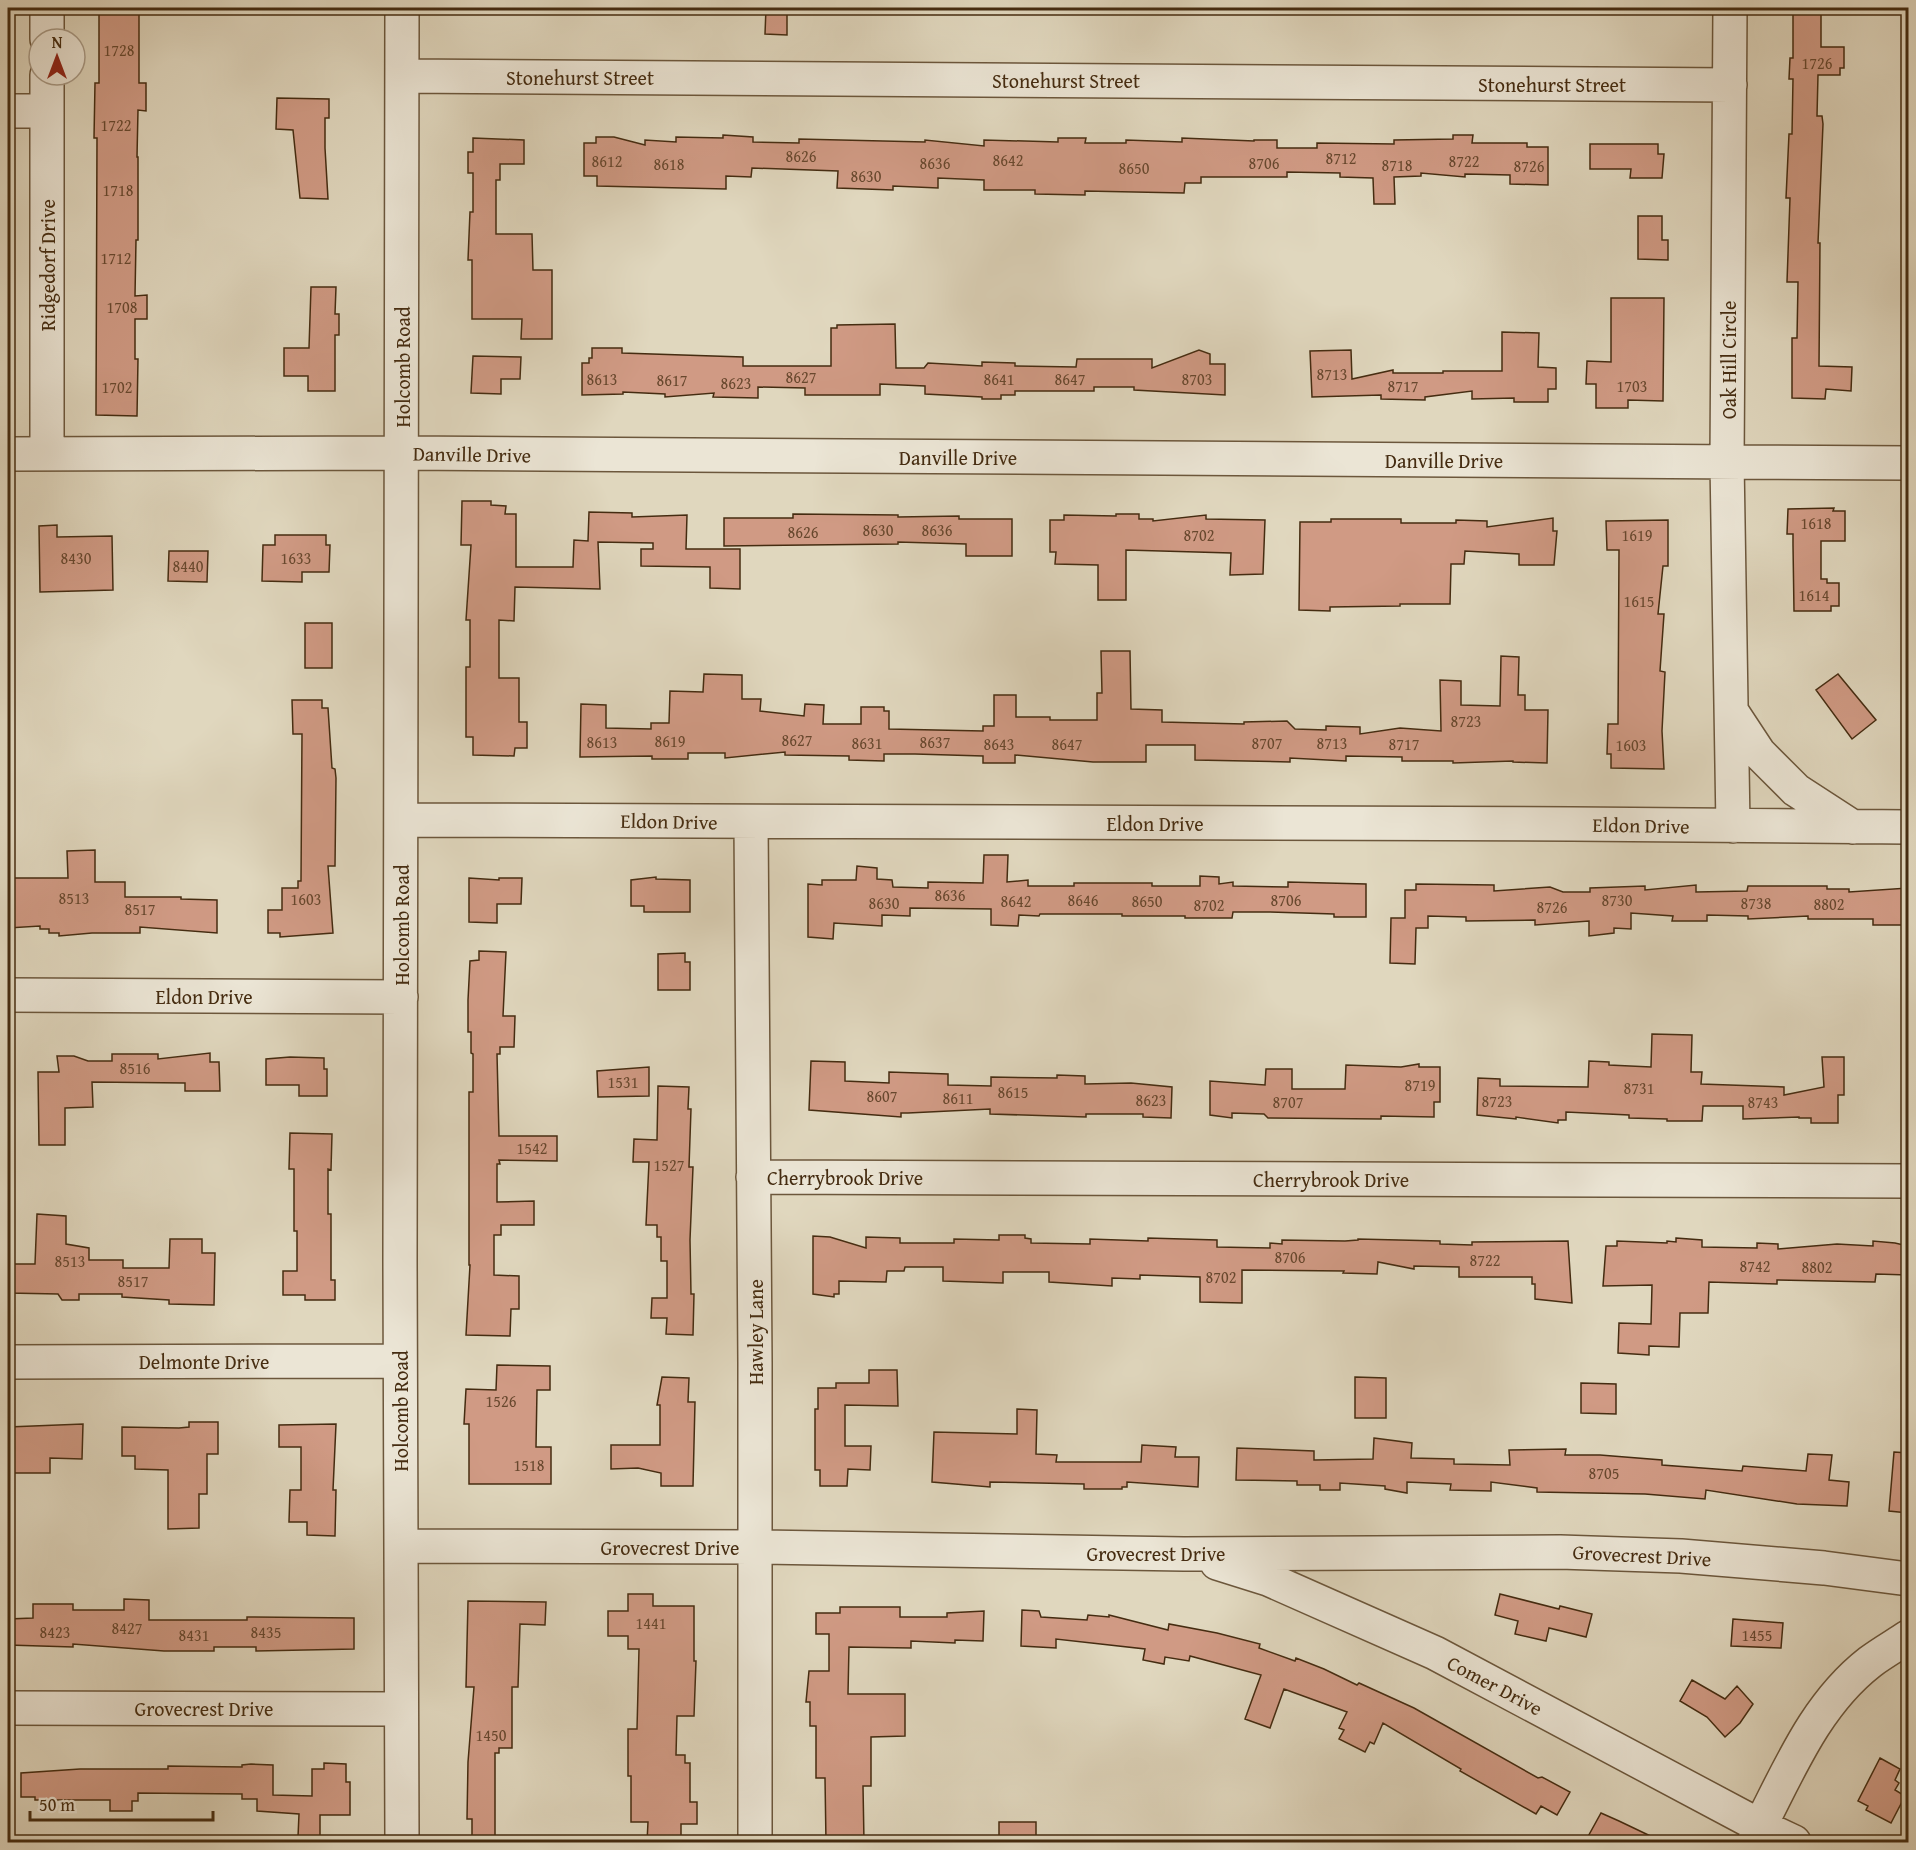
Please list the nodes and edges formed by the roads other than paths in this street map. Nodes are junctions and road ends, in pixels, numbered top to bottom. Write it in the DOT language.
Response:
graph roads {
  1 [pos="47,8"];
  2 [pos="402,8"];
  3 [pos="1730,8"];
  4 [pos="47,27"];
  5 [pos="402,76"];
  6 [pos="1730,85"];
  7 [pos="47,87"];
  8 [pos="8,111"];
  9 [pos="47,111"];
  10 [pos="402,453"];
  11 [pos="8,454"];
  12 [pos="47,454"];
  13 [pos="1728,462"];
  14 [pos="1908,463"];
  15 [pos="1732,712"];
  16 [pos="402,820"];
  17 [pos="751,822"];
  18 [pos="1733,826"];
  19 [pos="1852,827"];
  20 [pos="1908,827"];
  21 [pos="8,995"];
  22 [pos="401,997"];
  23 [pos="753,1177"];
  24 [pos="1908,1181"];
  25 [pos="400,1361"];
  26 [pos="8,1362"];
  27 [pos="402,1546"];
  28 [pos="756,1547"];
  29 [pos="1184,1554"];
  30 [pos="1908,1579"];
  31 [pos="1908,1637"];
  32 [pos="8,1708"];
  33 [pos="401,1709"];
  34 [pos="1757,1834"];
  35 [pos="402,1842"];
  36 [pos="755,1842"];
  37 [pos="1794,1842"];
  1 -- 4 [label="street"];
  2 -- 5 [label="street, Holcomb Road"];
  3 -- 6 [label="street, Oak Hill Circle"];
  5 -- 6 [label="street, Stonehurst Street"];
  5 -- 10 [label="street, Holcomb Road"];
  6 -- 13 [label="street, Oak Hill Circle"];
  7 -- 9 [label="street, Ridgedorf Drive"];
  8 -- 9 [label="street"];
  9 -- 12 [label="street, Ridgedorf Drive"];
  10 -- 12 [label="street, Danville Drive"];
  10 -- 13 [label="street, Danville Drive"];
  10 -- 16 [label="street, Holcomb Road"];
  11 -- 12 [label="street, Danville Drive"];
  13 -- 14 [label="street, Danville Drive"];
  13 -- 15 [label="street, Oak Hill Circle"];
  15 -- 18 [label="street, Oak Hill Circle"];
  15 -- 19 [label="street"];
  16 -- 17 [label="street, Eldon Drive"];
  16 -- 22 [label="street, Holcomb Road"];
  17 -- 18 [label="street, Eldon Drive"];
  17 -- 23 [label="street, Hawley Lane"];
  18 -- 19 [label="street, Eldon Drive"];
  19 -- 20 [label="street, Eldon Drive"];
  21 -- 22 [label="street, Eldon Drive"];
  22 -- 25 [label="street, Holcomb Road"];
  23 -- 24 [label="street, Cherrybrook Drive"];
  23 -- 28 [label="street, Hawley Lane"];
  25 -- 26 [label="street, Delmonte Drive"];
  25 -- 27 [label="street, Holcomb Road"];
  27 -- 28 [label="street, Grovecrest Drive"];
  27 -- 33 [label="street, Holcomb Road"];
  28 -- 29 [label="street, Grovecrest Drive"];
  28 -- 36 [label="street, Hawley Lane"];
  29 -- 30 [label="street, Grovecrest Drive"];
  29 -- 34 [label="street, Comer Drive"];
  31 -- 34 [label="street"];
  32 -- 33 [label="street, Grovecrest Drive"];
  33 -- 35 [label="street, Holcomb Road"];
  34 -- 37 [label="street, Comer Drive"];
}
